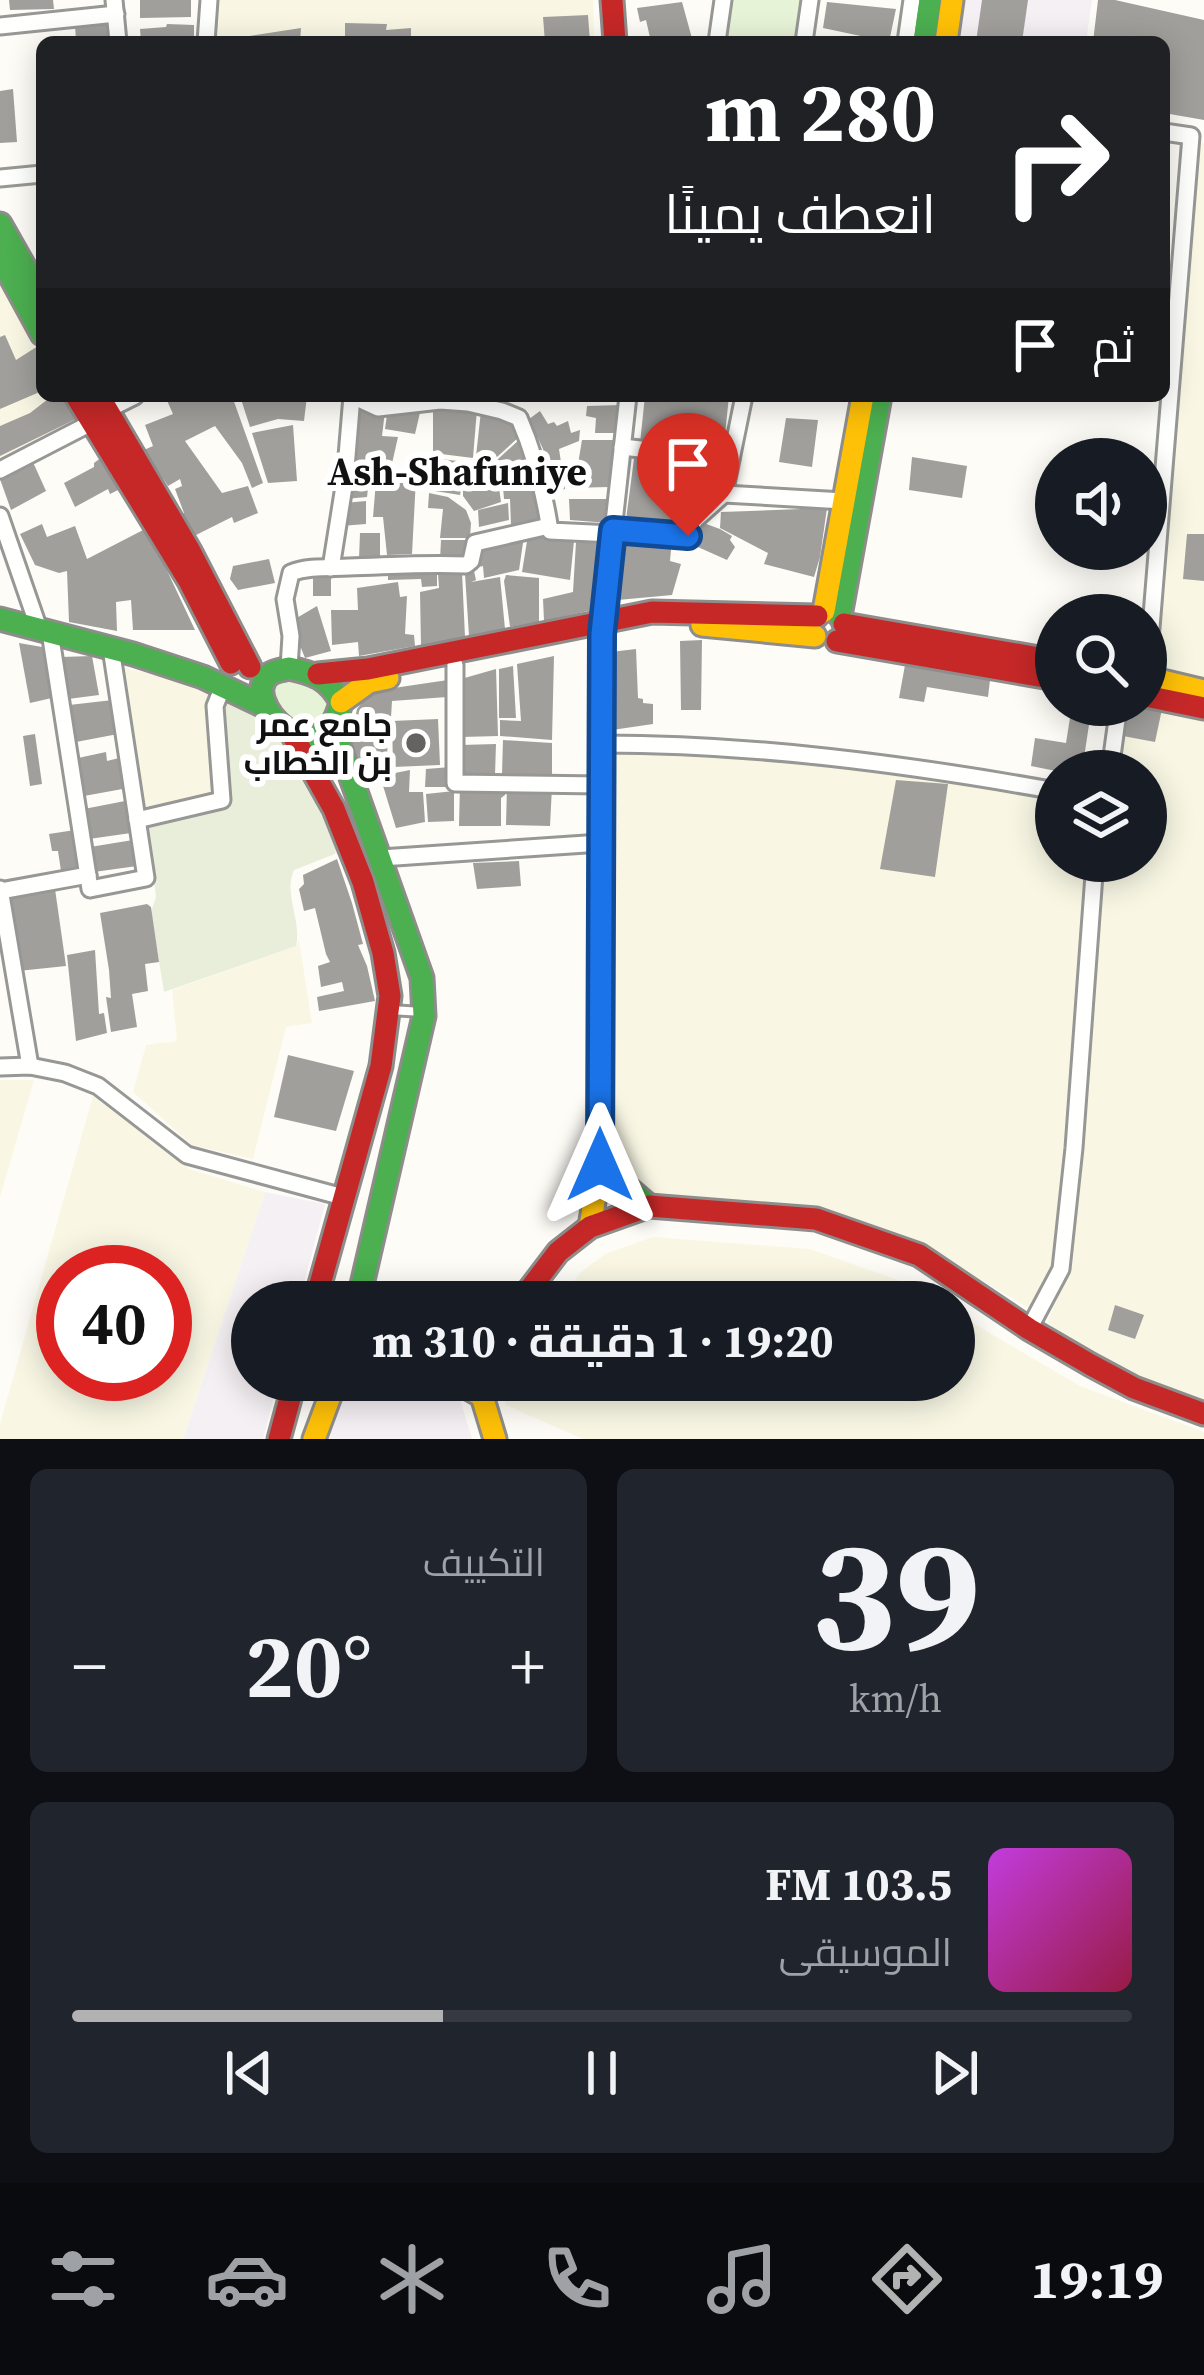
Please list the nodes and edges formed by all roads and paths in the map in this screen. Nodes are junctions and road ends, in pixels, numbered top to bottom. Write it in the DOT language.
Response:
graph roads {
  1 [pos="209,0"];
  2 [pos="600,0"];
  3 [pos="612,0"];
  4 [pos="723,0"];
  5 [pos="810,0"];
  6 [pos="912,0"];
  7 [pos="930,0"];
  8 [pos="952,0"];
  9 [pos="115,7"];
  10 [pos="0,26"];
  11 [pos="206,36"];
  12 [pos="602,36"];
  13 [pos="615,36"];
  14 [pos="718,36"];
  15 [pos="805,36"];
  16 [pos="907,36"];
  17 [pos="925,36"];
  18 [pos="947,36"];
  19 [pos="1197,137"];
  20 [pos="36,175"];
  21 [pos="0,178"];
  22 [pos="0,224"];
  23 [pos="0,257"];
  24 [pos="36,287"];
  25 [pos="36,323"];
  26 [pos="1170,363"];
  27 [pos="352,402"];
  28 [pos="365,402"];
  29 [pos="431,402"];
  30 [pos="454,402"];
  31 [pos="627,402"];
  32 [pos="743,402"];
  33 [pos="862,402"];
  34 [pos="879,402"];
  35 [pos="1166,402"];
  36 [pos="99,410"];
  37 [pos="622,447"];
  38 [pos="731,459"];
  39 [pos="0,470"];
  40 [pos="724,494"];
  41 [pos="844,502"];
  42 [pos="0,516"];
  43 [pos="549,526"];
  44 [pos="613,532"];
  45 [pos="332,568"];
  46 [pos="1152,594"];
  47 [pos="0,619"];
  48 [pos="829,624"];
  49 [pos="603,628"];
  50 [pos="45,630"];
  51 [pos="122,651"];
  52 [pos="1035,658"];
  53 [pos="455,664"];
  54 [pos="240,665"];
  55 [pos="282,669"];
  56 [pos="318,674"];
  57 [pos="1035,674"];
  58 [pos="1167,682"];
  59 [pos="223,686"];
  60 [pos="1204,691"];
  61 [pos="1167,700"];
  62 [pos="341,702"];
  63 [pos="264,706"];
  64 [pos="1204,708"];
  65 [pos="334,727"];
  66 [pos="292,734"];
  67 [pos="602,744"];
  68 [pos="601,784"];
  69 [pos="1035,787"];
  70 [pos="137,820"];
  71 [pos="601,842"];
  72 [pos="381,858"];
  73 [pos="88,875"];
  74 [pos="1093,882"];
  75 [pos="0,890"];
  76 [pos="389,1010"];
  77 [pos="424,1012"];
  78 [pos="386,1036"];
  79 [pos="420,1038"];
  80 [pos="30,1066"];
  81 [pos="0,1067"];
  82 [pos="600,1165"];
  83 [pos="343,1197"];
  84 [pos="649,1206"];
  85 [pos="590,1227"];
  86 [pos="321,1281"];
  87 [pos="363,1281"];
  88 [pos="536,1281"];
  89 [pos="1029,1329"];
  90 [pos="289,1401"];
  91 [pos="328,1401"];
  92 [pos="484,1401"];
  93 [pos="1204,1414"];
  94 [pos="279,1439"];
  95 [pos="314,1439"];
  96 [pos="495,1439"];
  1 -- 11 [label="street"];
  2 -- 12 [label="main road"];
  3 -- 13 [label="main road"];
  4 -- 14 [label="street"];
  5 -- 15 [label="street"];
  6 -- 16 [label="street"];
  7 -- 17 [label="main road"];
  8 -- 18 [label="main road"];
  9 -- 10 [label="street"];
  19 -- 26 [label="street"];
  20 -- 21 [label="street"];
  22 -- 24 [label="main road"];
  23 -- 25 [label="main road"];
  27 -- 45 [label="street"];
  28 -- 29 [label="street"];
  30 -- 43 [label="street"];
  31 -- 37 [label="street"];
  32 -- 38 [label="street"];
  33 -- 41 [label="main road"];
  34 -- 48 [label="main road"];
  35 -- 46 [label="street"];
  36 -- 39 [label="street"];
  36 -- 54 [label="main road"];
  37 -- 38 [label="street"];
  37 -- 44 [label="street"];
  38 -- 40 [label="street"];
  40 -- 41 [label="street"];
  40 -- 44 [label="street"];
  41 -- 48 [label="main road"];
  42 -- 50 [label="street"];
  43 -- 44 [label="street"];
  43 -- 45 [label="street"];
  44 -- 49 [label="street"];
  45 -- 55 [label="street"];
  47 -- 50 [label="main road"];
  48 -- 49 [label="main road"];
  48 -- 52 [label="main road"];
  48 -- 57 [label="main road"];
  49 -- 53 [label="main road"];
  49 -- 56 [label="main road"];
  49 -- 67 [label="main road"];
  50 -- 51 [label="main road"];
  50 -- 73 [label="street"];
  51 -- 54 [label="main road"];
  51 -- 59 [label="main road"];
  51 -- 70 [label="street"];
  53 -- 62 [label="main road"];
  53 -- 68 [label="street"];
  54 -- 55 [label="main road"];
  55 -- 56 [label="main road"];
  55 -- 63 [label="main road"];
  56 -- 62 [label="main road"];
  58 -- 60 [label="main road"];
  59 -- 63 [label="main road"];
  59 -- 70 [label="street"];
  61 -- 64 [label="main road"];
  62 -- 65 [label="main road"];
  63 -- 66 [label="main road"];
  65 -- 66 [label="main road"];
  65 -- 72 [label="main road"];
  66 -- 76 [label="main road"];
  67 -- 68 [label="main road"];
  67 -- 69 [label="street"];
  68 -- 71 [label="main road"];
  70 -- 73 [label="street"];
  71 -- 72 [label="street"];
  71 -- 82 [label="main road"];
  72 -- 77 [label="main road"];
  73 -- 75 [label="street"];
  74 -- 89 [label="street"];
  75 -- 80 [label="street"];
  76 -- 77 [label="lane"];
  76 -- 78 [label="main road"];
  77 -- 79 [label="main road"];
  78 -- 79 [label="lane"];
  78 -- 83 [label="main road"];
  79 -- 87 [label="main road"];
  80 -- 81 [label="street"];
  80 -- 83 [label="street"];
  82 -- 84 [label="main road"];
  82 -- 85 [label="main road"];
  83 -- 86 [label="main road"];
  84 -- 85 [label="main road"];
  84 -- 89 [label="main road"];
  85 -- 88 [label="main road"];
  89 -- 93 [label="main road"];
  90 -- 94 [label="main road"];
  91 -- 95 [label="main road"];
  92 -- 96 [label="main road"];
}
